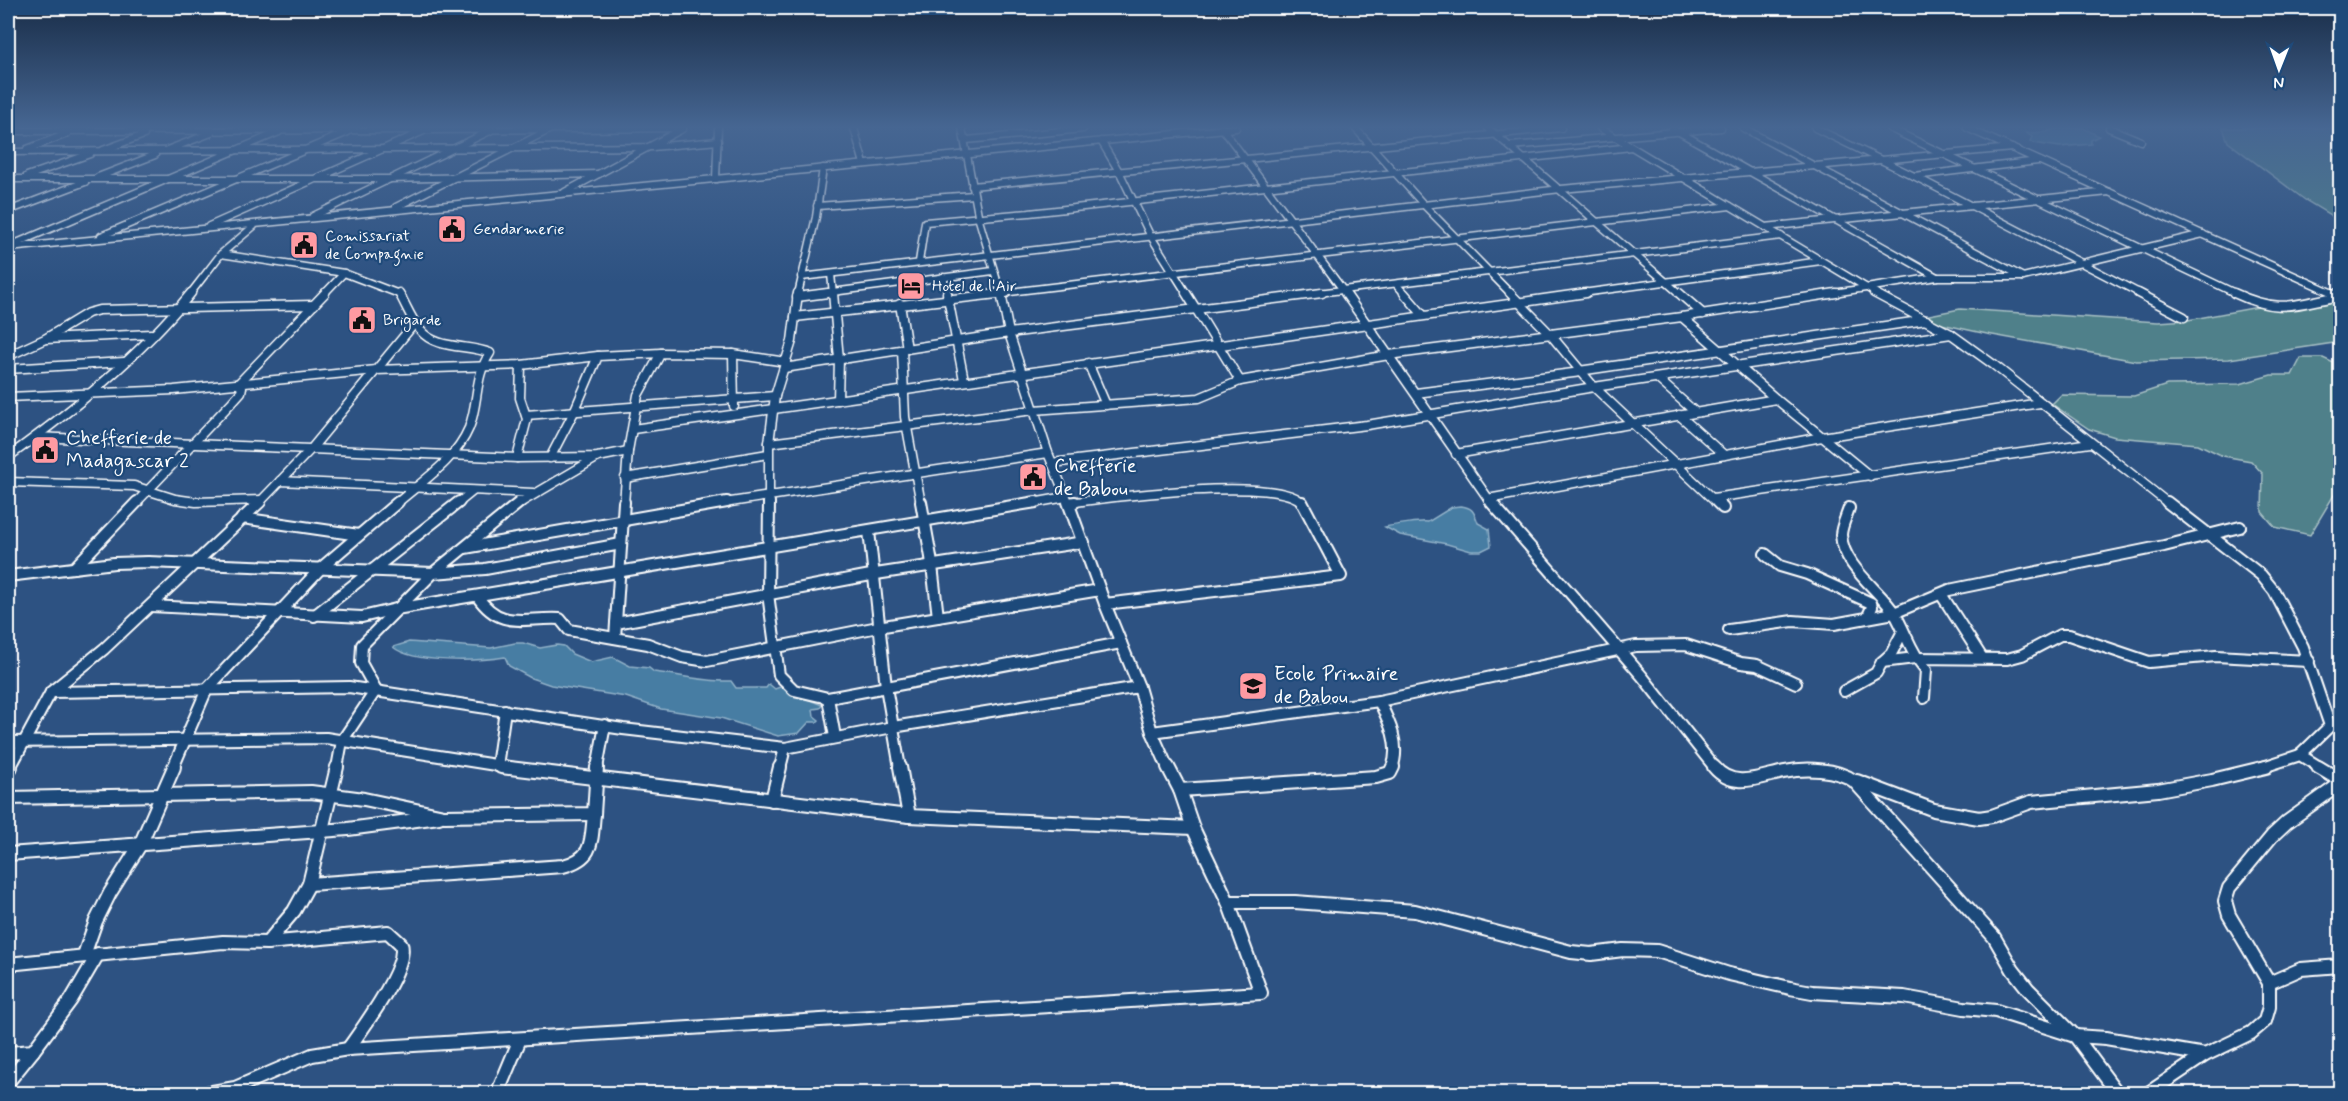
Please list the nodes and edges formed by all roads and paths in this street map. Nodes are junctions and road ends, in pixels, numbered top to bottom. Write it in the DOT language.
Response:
graph roads {
  1 [pos="46,179"];
  2 [pos="115,179"];
  3 [pos="167,179"];
  4 [pos="236,179"];
  5 [pos="312,179"];
  6 [pos="386,179"];
  7 [pos="453,179"];
  8 [pos="589,179"];
  9 [pos="712,179"];
  10 [pos="821,179"];
  11 [pos="972,179"];
  12 [pos="1065,179"];
  13 [pos="1123,179"];
  14 [pos="1261,179"];
  15 [pos="1337,179"];
  16 [pos="1402,179"];
  17 [pos="1547,179"];
  18 [pos="1657,179"];
  19 [pos="1683,179"];
  20 [pos="1763,179"];
  21 [pos="1840,179"];
  22 [pos="1920,179"];
  23 [pos="1996,179"];
  24 [pos="2084,179"];
  25 [pos="90,180"];
  26 [pos="1267,187"];
  27 [pos="973,190"];
  28 [pos="1559,190"];
  29 [pos="2112,192"];
  30 [pos="560,194"];
  31 [pos="2037,199"];
  32 [pos="1134,201"];
  33 [pos="1424,205"];
  34 [pos="817,206"];
  35 [pos="1730,206"];
  36 [pos="1970,206"];
  37 [pos="8,211"];
  38 [pos="388,211"];
  39 [pos="1902,213"];
  40 [pos="979,217"];
  41 [pos="306,219"];
  42 [pos="1291,220"];
  43 [pos="1833,220"];
  44 [pos="1594,221"];
  45 [pos="259,224"];
  46 [pos="1765,227"];
  47 [pos="202,229"];
  48 [pos="2203,234"];
  49 [pos="1150,235"];
  50 [pos="1781,236"];
  51 [pos="92,240"];
  52 [pos="1457,240"];
  53 [pos="8,248"];
  54 [pos="2142,248"];
  55 [pos="1631,253"];
  56 [pos="221,254"];
  57 [pos="988,254"];
  58 [pos="1318,257"];
  59 [pos="1821,261"];
  60 [pos="919,262"];
  61 [pos="2083,263"];
  62 [pos="993,271"];
  63 [pos="1489,272"];
  64 [pos="345,273"];
  65 [pos="831,274"];
  66 [pos="1175,274"];
  67 [pos="801,277"];
  68 [pos="943,277"];
  69 [pos="1937,277"];
  70 [pos="2023,278"];
  71 [pos="1666,282"];
  72 [pos="1396,284"];
  73 [pos="1867,289"];
  74 [pos="1342,290"];
  75 [pos="832,292"];
  76 [pos="1001,293"];
  77 [pos="797,297"];
  78 [pos="949,299"];
  79 [pos="1518,302"];
  80 [pos="900,304"];
  81 [pos="314,305"];
  82 [pos="178,308"];
  83 [pos="1196,309"];
  84 [pos="833,312"];
  85 [pos="1703,314"];
  86 [pos="1424,315"];
  87 [pos="795,317"];
  88 [pos="1682,317"];
  89 [pos="2184,318"];
  90 [pos="1926,320"];
  91 [pos="1367,323"];
  92 [pos="414,324"];
  93 [pos="1009,333"];
  94 [pos="151,334"];
  95 [pos="1550,334"];
  96 [pos="1951,334"];
  97 [pos="45,339"];
  98 [pos="956,342"];
  99 [pos="1219,345"];
  100 [pos="904,349"];
  101 [pos="1721,351"];
  102 [pos="661,353"];
  103 [pos="733,354"];
  104 [pos="1389,355"];
  105 [pos="8,356"];
  106 [pos="598,356"];
  107 [pos="839,359"];
  108 [pos="124,362"];
  109 [pos="1088,363"];
  110 [pos="521,365"];
  111 [pos="785,365"];
  112 [pos="1738,366"];
  113 [pos="481,367"];
  114 [pos="8,369"];
  115 [pos="376,370"];
  116 [pos="1580,372"];
  117 [pos="1023,373"];
  118 [pos="1658,379"];
  119 [pos="964,380"];
  120 [pos="1240,381"];
  121 [pos="238,384"];
  122 [pos="1594,387"];
  123 [pos="902,390"];
  124 [pos="1416,393"];
  125 [pos="90,394"];
  126 [pos="8,396"];
  127 [pos="775,396"];
  128 [pos="838,399"];
  129 [pos="1776,399"];
  130 [pos="734,401"];
  131 [pos="2040,403"];
  132 [pos="1106,405"];
  133 [pos="637,408"];
  134 [pos="773,408"];
  135 [pos="1034,410"];
  136 [pos="574,412"];
  137 [pos="1695,412"];
  138 [pos="1429,414"];
  139 [pos="526,415"];
  140 [pos="733,415"];
  141 [pos="1679,415"];
  142 [pos="1632,423"];
  143 [pos="906,426"];
  144 [pos="633,429"];
  145 [pos="1822,436"];
  146 [pos="36,437"];
  147 [pos="769,443"];
  148 [pos="2090,443"];
  149 [pos="188,445"];
  150 [pos="312,448"];
  151 [pos="628,451"];
  152 [pos="1048,453"];
  153 [pos="768,454"];
  154 [pos="1456,454"];
  155 [pos="453,455"];
  156 [pos="1724,455"];
  157 [pos="8,457"];
  158 [pos="598,457"];
  159 [pos="517,458"];
  160 [pos="550,458"];
  161 [pos="1052,462"];
  162 [pos="1675,464"];
  163 [pos="913,473"];
  164 [pos="1870,476"];
  165 [pos="625,478"];
  166 [pos="280,481"];
  167 [pos="8,482"];
  168 [pos="149,488"];
  169 [pos="417,488"];
  170 [pos="473,491"];
  171 [pos="533,493"];
  172 [pos="768,495"];
  173 [pos="1713,498"];
  174 [pos="1488,499"];
  175 [pos="262,500"];
  176 [pos="1067,500"];
  177 [pos="1723,508"];
  178 [pos="1849,508"];
  179 [pos="243,518"];
  180 [pos="622,521"];
  181 [pos="925,521"];
  182 [pos="2240,527"];
  183 [pos="869,531"];
  184 [pos="2206,534"];
  185 [pos="359,535"];
  186 [pos="1084,542"];
  187 [pos="621,544"];
  188 [pos="769,545"];
  189 [pos="462,548"];
  190 [pos="1765,554"];
  191 [pos="191,565"];
  192 [pos="933,565"];
  193 [pos="74,568"];
  194 [pos="321,568"];
  195 [pos="369,571"];
  196 [pos="620,572"];
  197 [pos="433,573"];
  198 [pos="876,574"];
  199 [pos="8,576"];
  200 [pos="1100,590"];
  201 [pos="768,594"];
  202 [pos="1941,594"];
  203 [pos="477,596"];
  204 [pos="1105,604"];
  205 [pos="151,606"];
  206 [pos="396,609"];
  207 [pos="1894,613"];
  208 [pos="277,615"];
  209 [pos="314,616"];
  210 [pos="938,617"];
  211 [pos="1868,618"];
  212 [pos="616,623"];
  213 [pos="878,627"];
  214 [pos="1729,630"];
  215 [pos="1902,633"];
  216 [pos="615,638"];
  217 [pos="1121,643"];
  218 [pos="777,646"];
  219 [pos="1618,649"];
  220 [pos="1915,658"];
  221 [pos="1982,658"];
  222 [pos="2309,661"];
  223 [pos="1882,662"];
  224 [pos="1796,683"];
  225 [pos="886,687"];
  226 [pos="1139,687"];
  227 [pos="207,689"];
  228 [pos="376,690"];
  229 [pos="1844,691"];
  230 [pos="51,692"];
  231 [pos="828,698"];
  232 [pos="1924,698"];
  233 [pos="1379,701"];
  234 [pos="505,710"];
  235 [pos="605,725"];
  236 [pos="892,726"];
  237 [pos="1152,732"];
  238 [pos="835,737"];
  239 [pos="186,739"];
  240 [pos="25,740"];
  241 [pos="342,741"];
  242 [pos="8,742"];
  243 [pos="785,748"];
  244 [pos="2300,755"];
  245 [pos="497,766"];
  246 [pos="8,772"];
  247 [pos="595,777"];
  248 [pos="1850,778"];
  249 [pos="2340,780"];
  250 [pos="2340,784"];
  251 [pos="1180,790"];
  252 [pos="332,794"];
  253 [pos="163,795"];
  254 [pos="8,798"];
  255 [pos="772,800"];
  256 [pos="594,814"];
  257 [pos="444,816"];
  258 [pos="909,816"];
  259 [pos="1192,828"];
  260 [pos="322,831"];
  261 [pos="140,845"];
  262 [pos="8,854"];
  263 [pos="309,884"];
  264 [pos="1228,902"];
  265 [pos="267,942"];
  266 [pos="98,954"];
  267 [pos="84,955"];
  268 [pos="8,964"];
  269 [pos="2340,966"];
  270 [pos="2269,983"];
  271 [pos="2075,1036"];
  272 [pos="520,1039"];
  273 [pos="348,1048"];
  274 [pos="33,1051"];
  275 [pos="8,1053"];
  276 [pos="2205,1054"];
  277 [pos="8,1082"];
  278 [pos="233,1091"];
  279 [pos="201,1094"];
  280 [pos="497,1094"];
  281 [pos="2118,1094"];
  282 [pos="2147,1094"];
  1 -- 25 [label="street"];
  2 -- 25 [label="street"];
  3 -- 53 [label="street"];
  4 -- 51 [label="street"];
  5 -- 47 [label="street"];
  6 -- 41 [label="street"];
  7 -- 38 [label="street"];
  8 -- 30 [label="street"];
  9 -- 30 [label="street"];
  10 -- 34 [label="street"];
  11 -- 27 [label="street"];
  12 -- 27 [label="street"];
  13 -- 32 [label="street"];
  14 -- 26 [label="street"];
  15 -- 26 [label="street"];
  16 -- 33 [label="street"];
  17 -- 28 [label="street"];
  18 -- 28 [label="street"];
  19 -- 35 [label="street"];
  20 -- 43 [label="street"];
  21 -- 39 [label="street"];
  22 -- 36 [label="street"];
  23 -- 31 [label="street"];
  24 -- 29 [label="street"];
  25 -- 37 [label="street"];
  26 -- 32 [label="street"];
  26 -- 42 [label="street"];
  27 -- 34 [label="street"];
  27 -- 40 [label="street"];
  28 -- 33 [label="street"];
  28 -- 44 [label="street"];
  29 -- 31 [label="street"];
  29 -- 48 [label="street"];
  30 -- 38 [label="street"];
  31 -- 36 [label="street"];
  31 -- 54 [label="street"];
  32 -- 40 [label="street"];
  32 -- 49 [label="street"];
  33 -- 42 [label="street"];
  33 -- 52 [label="street"];
  34 -- 67 [label="street"];
  35 -- 44 [label="street"];
  35 -- 46 [label="street"];
  36 -- 39 [label="street"];
  36 -- 61 [label="street"];
  38 -- 41 [label="street"];
  39 -- 43 [label="street"];
  39 -- 70 [label="street"];
  40 -- 57 [label="street"];
  40 -- 60 [label="street"];
  41 -- 45 [label="street"];
  42 -- 49 [label="street"];
  42 -- 58 [label="street"];
  43 -- 46 [label="street"];
  43 -- 69 [label="street"];
  44 -- 52 [label="street"];
  44 -- 55 [label="street"];
  45 -- 47 [label="street"];
  45 -- 56 [label="street"];
  46 -- 50 [label="street"];
  47 -- 51 [label="street"];
  48 -- 54 [label="street"];
  48 -- 54 [label="street"];
  49 -- 57 [label="street"];
  49 -- 66 [label="street"];
  50 -- 55 [label="street"];
  50 -- 59 [label="street"];
  51 -- 53 [label="street"];
  52 -- 58 [label="street"];
  52 -- 63 [label="street"];
  54 -- 61 [label="street"];
  55 -- 63 [label="street"];
  55 -- 71 [label="street"];
  56 -- 64 [label="street"];
  56 -- 82 [label="street"];
  57 -- 60 [label="street"];
  57 -- 62 [label="street"];
  58 -- 66 [label="street"];
  58 -- 74 [label="street"];
  59 -- 71 [label="street"];
  59 -- 73 [label="street"];
  60 -- 65 [label="street"];
  61 -- 70 [label="street"];
  61 -- 89 [label="street"];
  62 -- 68 [label="street"];
  62 -- 76 [label="street"];
  63 -- 72 [label="street"];
  63 -- 79 [label="street"];
  64 -- 81 [label="street"];
  64 -- 92 [label="street"];
  65 -- 67 [label="street"];
  65 -- 75 [label="street"];
  66 -- 76 [label="street"];
  66 -- 83 [label="street"];
  67 -- 77 [label="street"];
  68 -- 75 [label="street"];
  68 -- 78 [label="street"];
  69 -- 70 [label="street"];
  69 -- 73 [label="street"];
  71 -- 79 [label="street"];
  71 -- 85 [label="street"];
  72 -- 74 [label="street"];
  72 -- 86 [label="street"];
  73 -- 85 [label="street"];
  73 -- 90 [label="street"];
  74 -- 83 [label="street"];
  74 -- 91 [label="street"];
  75 -- 77 [label="street"];
  75 -- 84 [label="street"];
  76 -- 78 [label="street"];
  76 -- 93 [label="street"];
  77 -- 87 [label="street"];
  78 -- 80 [label="street"];
  78 -- 98 [label="street"];
  79 -- 86 [label="street"];
  79 -- 95 [label="street"];
  80 -- 84 [label="street"];
  80 -- 100 [label="street"];
  81 -- 82 [label="street"];
  81 -- 121 [label="street"];
  82 -- 94 [label="street"];
  82 -- 97 [label="street"];
  83 -- 93 [label="street"];
  83 -- 99 [label="street"];
  84 -- 87 [label="street"];
  84 -- 107 [label="street"];
  85 -- 88 [label="street"];
  86 -- 91 [label="street"];
  87 -- 111 [label="street"];
  88 -- 95 [label="street"];
  88 -- 101 [label="street"];
  90 -- 96 [label="street"];
  90 -- 101 [label="street"];
  91 -- 99 [label="street"];
  91 -- 104 [label="street"];
  92 -- 113 [label="street"];
  92 -- 115 [label="street"];
  93 -- 98 [label="street"];
  93 -- 117 [label="street"];
  94 -- 97 [label="street"];
  94 -- 108 [label="street"];
  95 -- 104 [label="street"];
  95 -- 116 [label="street"];
  96 -- 112 [label="street"];
  96 -- 131 [label="street"];
  97 -- 105 [label="street"];
  98 -- 100 [label="street"];
  98 -- 119 [label="street"];
  99 -- 109 [label="street"];
  99 -- 120 [label="street"];
  100 -- 107 [label="street"];
  100 -- 123 [label="street"];
  101 -- 112 [label="street"];
  101 -- 116 [label="street"];
  102 -- 103 [label="street"];
  102 -- 106 [label="street"];
  102 -- 133 [label="street"];
  103 -- 111 [label="street"];
  103 -- 130 [label="street"];
  104 -- 120 [label="street"];
  104 -- 124 [label="street"];
  106 -- 110 [label="street"];
  106 -- 136 [label="street"];
  107 -- 111 [label="street"];
  107 -- 128 [label="street"];
  108 -- 114 [label="street"];
  108 -- 125 [label="street"];
  109 -- 117 [label="street"];
  109 -- 132 [label="street"];
  110 -- 113 [label="street"];
  110 -- 139 [label="street"];
  111 -- 127 [label="street"];
  112 -- 118 [label="street"];
  112 -- 129 [label="street"];
  113 -- 115 [label="street"];
  113 -- 155 [label="street"];
  115 -- 121 [label="street"];
  115 -- 150 [label="street"];
  116 -- 122 [label="street"];
  116 -- 124 [label="street"];
  117 -- 119 [label="street"];
  117 -- 135 [label="street"];
  118 -- 122 [label="street"];
  118 -- 137 [label="street"];
  119 -- 123 [label="street"];
  120 -- 132 [label="street"];
  121 -- 125 [label="street"];
  121 -- 149 [label="street"];
  122 -- 138 [label="street"];
  122 -- 142 [label="street"];
  123 -- 128 [label="street"];
  123 -- 143 [label="street"];
  124 -- 138 [label="street"];
  125 -- 126 [label="street"];
  125 -- 146 [label="street"];
  127 -- 130 [label="street"];
  127 -- 134 [label="street"];
  128 -- 134 [label="street"];
  129 -- 137 [label="street"];
  129 -- 145 [label="street"];
  130 -- 133 [label="street"];
  130 -- 140 [label="street"];
  131 -- 145 [label="street"];
  131 -- 148 [label="street"];
  132 -- 135 [label="street"];
  133 -- 136 [label="street"];
  133 -- 144 [label="street"];
  134 -- 140 [label="street"];
  134 -- 147 [label="street"];
  135 -- 143 [label="street"];
  135 -- 152 [label="street"];
  136 -- 139 [label="street"];
  136 -- 160 [label="street"];
  137 -- 141 [label="street"];
  138 -- 154 [label="street"];
  138 -- 161 [label="street"];
  139 -- 159 [label="street"];
  140 -- 144 [label="street"];
  141 -- 142 [label="street"];
  141 -- 156 [label="street"];
  142 -- 154 [label="street"];
  142 -- 162 [label="street"];
  143 -- 147 [label="street"];
  143 -- 163 [label="street"];
  144 -- 151 [label="street"];
  145 -- 156 [label="street"];
  145 -- 164 [label="street"];
  146 -- 149 [label="street"];
  146 -- 157 [label="street"];
  147 -- 153 [label="street"];
  148 -- 164 [label="street"];
  148 -- 184 [label="street"];
  149 -- 150 [label="street"];
  149 -- 168 [label="street"];
  150 -- 155 [label="street"];
  150 -- 166 [label="street"];
  151 -- 158 [label="street"];
  151 -- 165 [label="street"];
  152 -- 161 [label="street"];
  152 -- 163 [label="street"];
  153 -- 165 [label="street"];
  153 -- 172 [label="street"];
  154 -- 174 [label="street"];
  155 -- 159 [label="street"];
  155 -- 169 [label="street"];
  156 -- 162 [label="street"];
  158 -- 160 [label="street"];
  158 -- 171 [label="street"];
  159 -- 160 [label="street"];
  161 -- 176 [label="street"];
  162 -- 173 [label="street"];
  162 -- 174 [label="street"];
  163 -- 172 [label="street"];
  163 -- 181 [label="street"];
  164 -- 173 [label="street"];
  165 -- 180 [label="street"];
  166 -- 169 [label="street"];
  166 -- 175 [label="street"];
  167 -- 168 [label="street"];
  168 -- 175 [label="street"];
  168 -- 193 [label="street"];
  169 -- 170 [label="street"];
  169 -- 185 [label="street"];
  170 -- 171 [label="street"];
  170 -- 195 [label="street"];
  171 -- 189 [label="street"];
  172 -- 180 [label="street"];
  172 -- 188 [label="street"];
  173 -- 177 [label="street"];
  174 -- 219 [label="street"];
  175 -- 179 [label="street"];
  176 -- 181 [label="street"];
  176 -- 186 [label="street"];
  176 -- 204 [label="street"];
  178 -- 207 [label="street"];
  179 -- 185 [label="street"];
  179 -- 191 [label="street"];
  180 -- 187 [label="street"];
  180 -- 189 [label="street"];
  181 -- 183 [label="street"];
  181 -- 192 [label="street"];
  182 -- 184 [label="street"];
  183 -- 188 [label="street"];
  183 -- 198 [label="street"];
  184 -- 202 [label="street"];
  184 -- 222 [label="street"];
  185 -- 194 [label="street"];
  186 -- 192 [label="street"];
  186 -- 200 [label="street"];
  187 -- 196 [label="street"];
  187 -- 197 [label="street"];
  188 -- 196 [label="street"];
  188 -- 201 [label="street"];
  189 -- 197 [label="street"];
  190 -- 211 [label="street"];
  191 -- 193 [label="street"];
  191 -- 194 [label="street"];
  191 -- 205 [label="street"];
  192 -- 198 [label="street"];
  192 -- 210 [label="street"];
  193 -- 199 [label="street"];
  194 -- 195 [label="street"];
  194 -- 208 [label="street"];
  195 -- 197 [label="street"];
  195 -- 209 [label="street"];
  196 -- 203 [label="street"];
  196 -- 212 [label="street"];
  197 -- 206 [label="street"];
  198 -- 201 [label="street"];
  198 -- 213 [label="street"];
  200 -- 204 [label="street"];
  200 -- 210 [label="street"];
  201 -- 212 [label="street"];
  201 -- 218 [label="street"];
  202 -- 207 [label="street"];
  202 -- 221 [label="street"];
  203 -- 206 [label="street"];
  203 -- 216 [label="street"];
  204 -- 217 [label="street"];
  205 -- 208 [label="street"];
  205 -- 230 [label="street"];
  206 -- 209 [label="street"];
  206 -- 228 [label="street"];
  207 -- 211 [label="street"];
  207 -- 215 [label="street"];
  208 -- 209 [label="street"];
  208 -- 227 [label="street"];
  210 -- 213 [label="street"];
  211 -- 214 [label="street"];
  212 -- 216 [label="street"];
  213 -- 218 [label="street"];
  213 -- 225 [label="street"];
  215 -- 220 [label="street"];
  215 -- 223 [label="street"];
  216 -- 218 [label="street"];
  217 -- 225 [label="street"];
  217 -- 226 [label="street"];
  218 -- 231 [label="street"];
  219 -- 224 [label="street"];
  219 -- 233 [label="street"];
  219 -- 248 [label="street"];
  220 -- 221 [label="street"];
  220 -- 223 [label="street"];
  220 -- 232 [label="street"];
  221 -- 222 [label="street"];
  222 -- 244 [label="street"];
  223 -- 229 [label="street"];
  225 -- 231 [label="street"];
  225 -- 236 [label="street"];
  226 -- 236 [label="street"];
  226 -- 237 [label="street"];
  227 -- 228 [label="street"];
  227 -- 230 [label="street"];
  227 -- 239 [label="street"];
  228 -- 234 [label="street"];
  228 -- 241 [label="street"];
  230 -- 240 [label="street"];
  231 -- 238 [label="street"];
  233 -- 237 [label="street"];
  233 -- 251 [label="street"];
  234 -- 235 [label="street"];
  234 -- 245 [label="street"];
  235 -- 243 [label="street"];
  235 -- 247 [label="street"];
  236 -- 238 [label="street"];
  236 -- 258 [label="street"];
  237 -- 251 [label="street"];
  238 -- 243 [label="street"];
  239 -- 240 [label="street"];
  239 -- 241 [label="street"];
  239 -- 253 [label="street"];
  240 -- 242 [label="street"];
  240 -- 246 [label="street"];
  241 -- 245 [label="street"];
  241 -- 252 [label="street"];
  243 -- 255 [label="street"];
  244 -- 248 [label="street"];
  244 -- 249 [label="street"];
  245 -- 247 [label="street"];
  247 -- 255 [label="street"];
  247 -- 256 [label="street"];
  248 -- 271 [label="street"];
  250 -- 270 [label="street"];
  251 -- 259 [label="street"];
  252 -- 253 [label="street"];
  252 -- 257 [label="street"];
  252 -- 260 [label="street"];
  253 -- 254 [label="street"];
  253 -- 261 [label="street"];
  255 -- 258 [label="street"];
  256 -- 257 [label="street"];
  256 -- 263 [label="street"];
  257 -- 260 [label="street"];
  258 -- 259 [label="street"];
  259 -- 264 [label="street"];
  260 -- 261 [label="street"];
  260 -- 263 [label="street"];
  261 -- 262 [label="street"];
  261 -- 267 [label="street"];
  263 -- 265 [label="street"];
  264 -- 271 [label="street"];
  264 -- 272 [label="street"];
  265 -- 266 [label="street"];
  265 -- 273 [label="street"];
  266 -- 267 [label="street"];
  266 -- 274 [label="street"];
  267 -- 268 [label="street"];
  269 -- 270 [label="street"];
  270 -- 276 [label="street"];
  271 -- 276 [label="street"];
  271 -- 281 [label="street"];
  272 -- 273 [label="street"];
  272 -- 280 [label="street"];
  273 -- 278 [label="street"];
  274 -- 275 [label="street"];
  274 -- 277 [label="street"];
  276 -- 282 [label="street"];
  278 -- 279 [label="street"];
}
